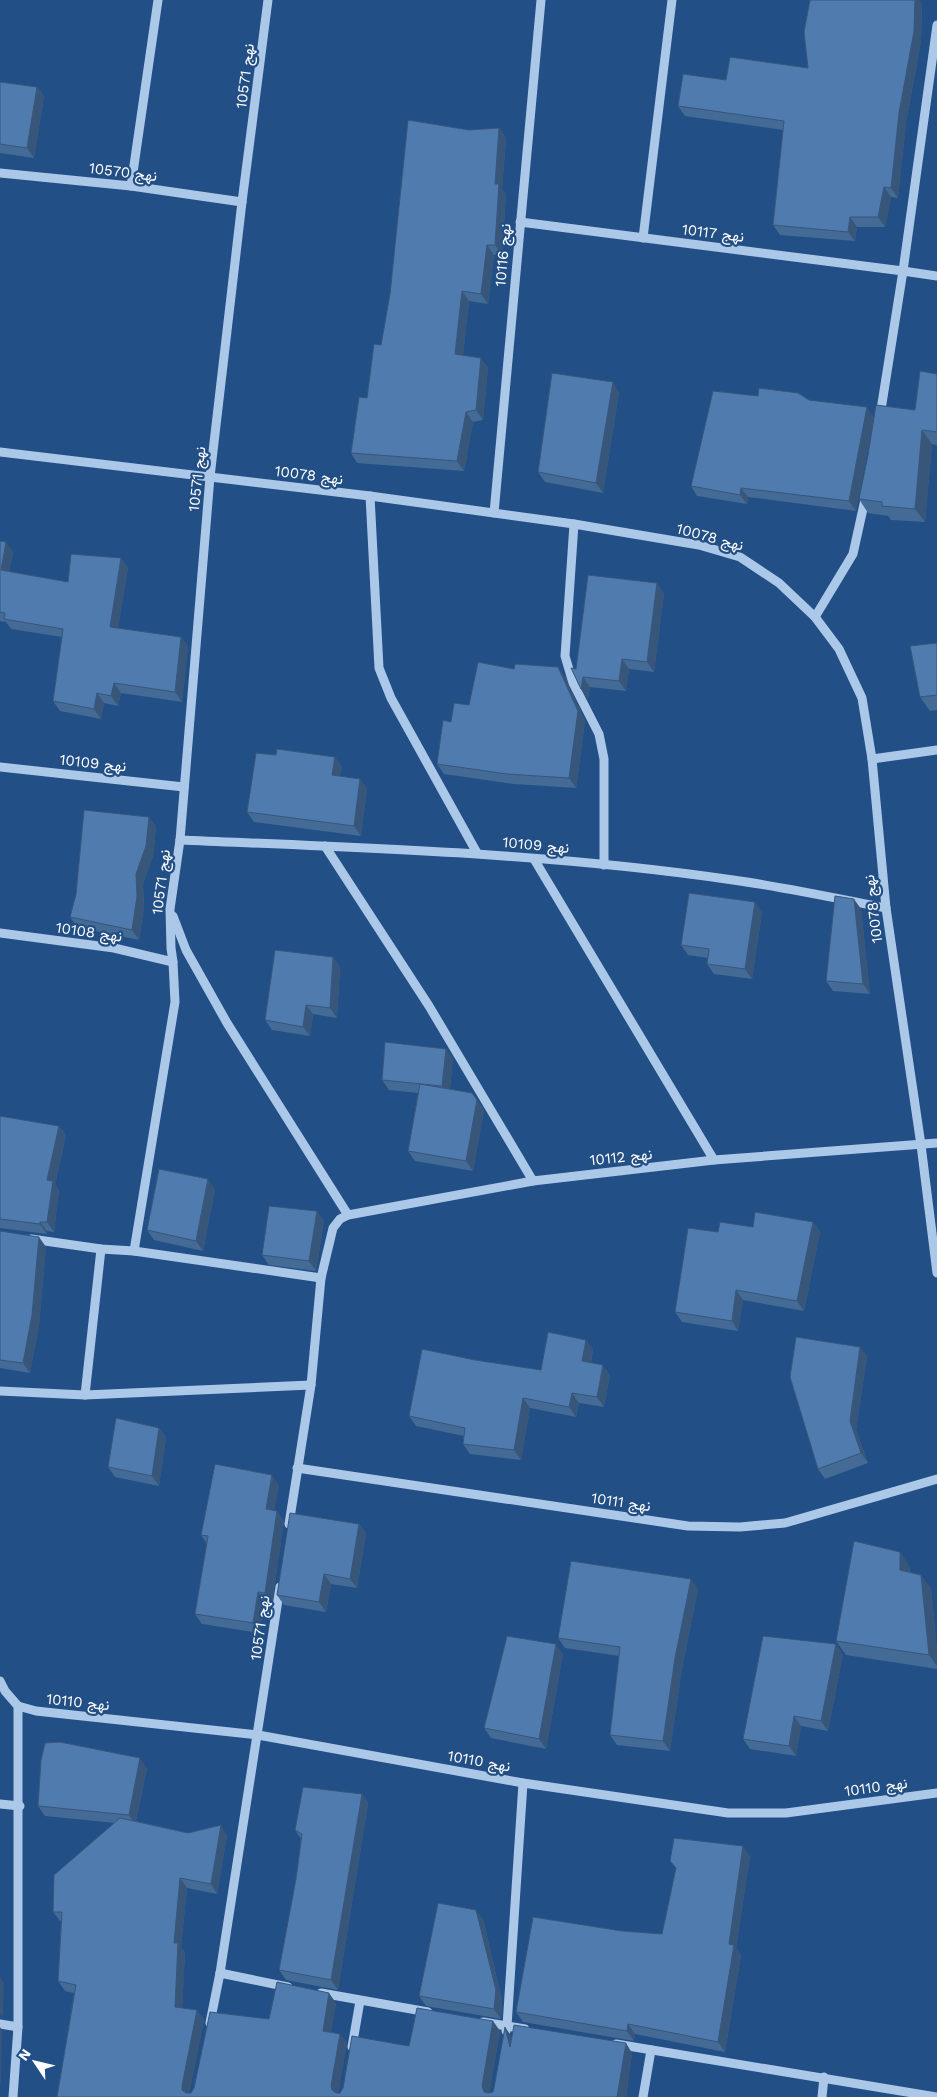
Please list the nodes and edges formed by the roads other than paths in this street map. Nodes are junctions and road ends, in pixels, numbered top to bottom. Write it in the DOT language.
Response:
graph roads {
  1 [pos="158,0"];
  2 [pos="268,0"];
  3 [pos="541,0"];
  4 [pos="672,0"];
  5 [pos="937,25"];
  6 [pos="933,85"];
  7 [pos="0,173"];
  8 [pos="131,186"];
  9 [pos="242,202"];
  10 [pos="520,222"];
  11 [pos="644,238"];
  12 [pos="904,271"];
  13 [pos="937,276"];
  14 [pos="878,429"];
  15 [pos="0,452"];
  16 [pos="210,477"];
  17 [pos="868,488"];
  18 [pos="370,496"];
  19 [pos="494,513"];
  20 [pos="574,524"];
  21 [pos="815,617"];
  22 [pos="937,750"];
  23 [pos="872,759"];
  24 [pos="0,766"];
  25 [pos="184,787"];
  26 [pos="180,840"];
  27 [pos="325,846"];
  28 [pos="477,853"];
  29 [pos="534,858"];
  30 [pos="604,865"];
  31 [pos="886,908"];
  32 [pos="170,909"];
  33 [pos="0,934"];
  34 [pos="173,962"];
  35 [pos="937,1143"];
  36 [pos="921,1145"];
  37 [pos="714,1160"];
  38 [pos="533,1180"];
  39 [pos="348,1215"];
  40 [pos="18,1237"];
  41 [pos="101,1249"];
  42 [pos="134,1251"];
  43 [pos="937,1273"];
  44 [pos="320,1278"];
  45 [pos="311,1385"];
  46 [pos="0,1391"];
  47 [pos="85,1395"];
  48 [pos="297,1468"];
  49 [pos="937,1479"];
  50 [pos="287,1537"];
  51 [pos="281,1577"];
  52 [pos="0,1681"];
  53 [pos="18,1706"];
  54 [pos="258,1734"];
  55 [pos="522,1783"];
  56 [pos="937,1793"];
  57 [pos="0,1804"];
  58 [pos="20,1806"];
  59 [pos="220,1973"];
  60 [pos="294,1988"];
  61 [pos="313,1992"];
  62 [pos="360,2001"];
  63 [pos="438,2014"];
  64 [pos="478,2021"];
  65 [pos="0,2024"];
  66 [pos="507,2026"];
  67 [pos="18,2027"];
  68 [pos="208,2030"];
  69 [pos="536,2031"];
  70 [pos="603,2042"];
  71 [pos="504,2044"];
  72 [pos="651,2050"];
  73 [pos="350,2058"];
  74 [pos="824,2077"];
  75 [pos="937,2096"];
  76 [pos="13,2097"];
  77 [pos="643,2097"];
  78 [pos="822,2097"];
  1 -- 8 [label="street"];
  2 -- 9 [label="street, نهج 10571"];
  3 -- 10 [label="street, نهج 10116"];
  4 -- 11 [label="street"];
  5 -- 6 [label="street"];
  6 -- 12 [label="street"];
  7 -- 8 [label="street, نهج 10570"];
  8 -- 9 [label="street, نهج 10570"];
  9 -- 16 [label="street, نهج 10571"];
  10 -- 11 [label="street, نهج 10117"];
  10 -- 19 [label="street, نهج 10116"];
  11 -- 12 [label="street, نهج 10117"];
  12 -- 13 [label="street, نهج 10117"];
  12 -- 14 [label="street"];
  15 -- 16 [label="street, نهج 10078"];
  16 -- 18 [label="street, نهج 10078"];
  16 -- 25 [label="street, نهج 10571"];
  17 -- 21 [label="street"];
  18 -- 19 [label="street, نهج 10078"];
  18 -- 28 [label="street"];
  19 -- 20 [label="street, نهج 10078"];
  20 -- 21 [label="street, نهج 10078"];
  20 -- 30 [label="street"];
  21 -- 23 [label="street, نهج 10078"];
  22 -- 23 [label="street"];
  23 -- 31 [label="street, نهج 10078"];
  24 -- 25 [label="street, نهج 10109"];
  25 -- 26 [label="street, نهج 10571"];
  26 -- 27 [label="street, نهج 10109"];
  26 -- 32 [label="street, نهج 10571"];
  27 -- 28 [label="street, نهج 10109"];
  27 -- 38 [label="street"];
  28 -- 29 [label="street, نهج 10109"];
  29 -- 30 [label="street, نهج 10109"];
  29 -- 37 [label="street"];
  30 -- 31 [label="street, نهج 10109"];
  31 -- 36 [label="street, نهج 10078"];
  32 -- 34 [label="street, نهج 10571"];
  32 -- 39 [label="street"];
  33 -- 34 [label="street, نهج 10108"];
  34 -- 42 [label="street, نهج 10571"];
  35 -- 36 [label="street, نهج 10112"];
  36 -- 37 [label="street, نهج 10112"];
  36 -- 43 [label="street, نهج 10078"];
  37 -- 38 [label="street, نهج 10112"];
  38 -- 39 [label="street, نهج 10112"];
  39 -- 44 [label="street"];
  40 -- 41 [label="street"];
  41 -- 42 [label="street"];
  41 -- 47 [label="street"];
  42 -- 44 [label="street"];
  44 -- 45 [label="street"];
  45 -- 47 [label="street"];
  45 -- 48 [label="street"];
  46 -- 47 [label="street"];
  48 -- 49 [label="street, نهج 10111"];
  48 -- 50 [label="street"];
  51 -- 54 [label="street, نهج 10571"];
  52 -- 53 [label="street"];
  53 -- 54 [label="street, نهج 10110"];
  53 -- 58 [label="street"];
  54 -- 55 [label="street, نهج 10110"];
  54 -- 59 [label="street, نهج 10571"];
  55 -- 56 [label="street, نهج 10110"];
  55 -- 66 [label="street"];
  57 -- 58 [label="street"];
  58 -- 67 [label="street"];
  59 -- 60 [label="street"];
  59 -- 68 [label="street, نهج 10571"];
  61 -- 62 [label="street"];
  62 -- 63 [label="street"];
  62 -- 73 [label="street"];
  64 -- 66 [label="street"];
  65 -- 67 [label="street"];
  66 -- 69 [label="street"];
  66 -- 71 [label="street"];
  67 -- 76 [label="street"];
  70 -- 72 [label="street"];
  72 -- 74 [label="street"];
  72 -- 77 [label="street"];
  74 -- 75 [label="street"];
  74 -- 78 [label="street"];
}
